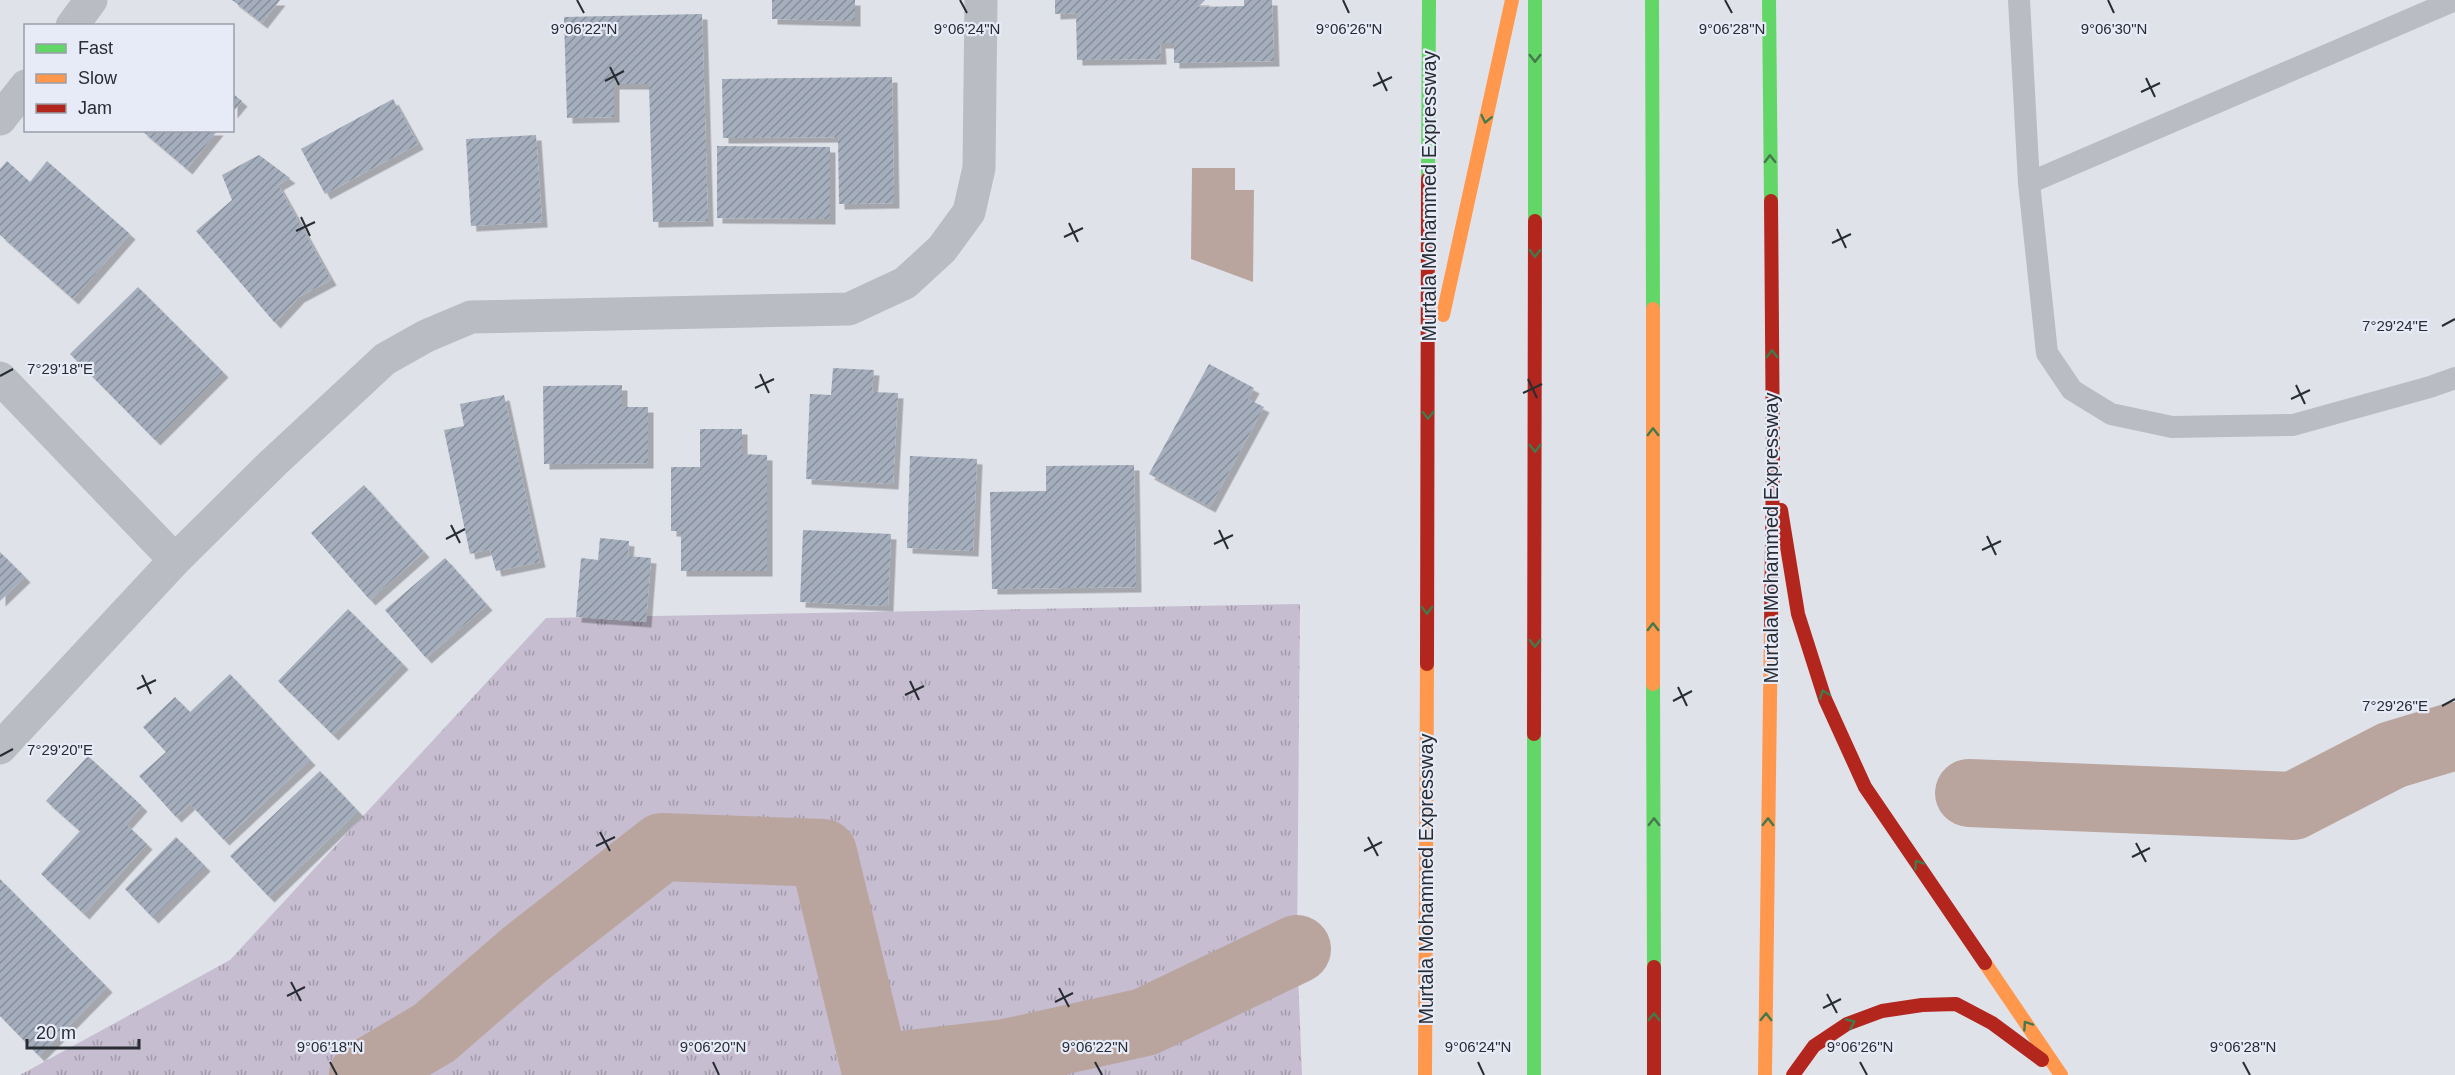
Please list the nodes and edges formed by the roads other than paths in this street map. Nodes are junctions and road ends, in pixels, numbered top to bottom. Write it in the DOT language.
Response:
graph roads {
  1 [pos="91,0"];
  2 [pos="981,0"];
  3 [pos="1429,0"];
  4 [pos="1512,0"];
  5 [pos="1535,0"];
  6 [pos="1652,0"];
  7 [pos="1769,0"];
  8 [pos="2019,0"];
  9 [pos="2455,0"];
  10 [pos="73,24"];
  11 [pos="24,89"];
  12 [pos="0,119"];
  13 [pos="2029,183"];
  14 [pos="0,378"];
  15 [pos="2455,378"];
  16 [pos="1428,379"];
  17 [pos="1773,459"];
  18 [pos="175,560"];
  19 [pos="0,748"];
  20 [pos="2061,1074"];
  21 [pos="1425,1075"];
  22 [pos="1534,1075"];
  23 [pos="1654,1075"];
  24 [pos="1765,1075"];
  25 [pos="1793,1075"];
  1 -- 10 [label="street"];
  2 -- 18 [label="street"];
  3 -- 16 [label="main road, Murtala Mohammed Expressway"];
  4 -- 16 [label="main road, one-way"];
  5 -- 22 [label="main road, one-way"];
  23 -- 6 [label="main road, one-way"];
  17 -- 7 [label="main road, Murtala Mohammed Expressway, one-way"];
  8 -- 13 [label="lane"];
  9 -- 13 [label="lane"];
  11 -- 12 [label="street"];
  13 -- 15 [label="lane"];
  14 -- 18 [label="street"];
  16 -- 21 [label="main road, Murtala Mohammed Expressway, one-way"];
  20 -- 17 [label="main road, one-way"];
  24 -- 17 [label="main road, Murtala Mohammed Expressway, one-way"];
  18 -- 19 [label="street"];
  25 -- 20 [label="main road, one-way"];
}
